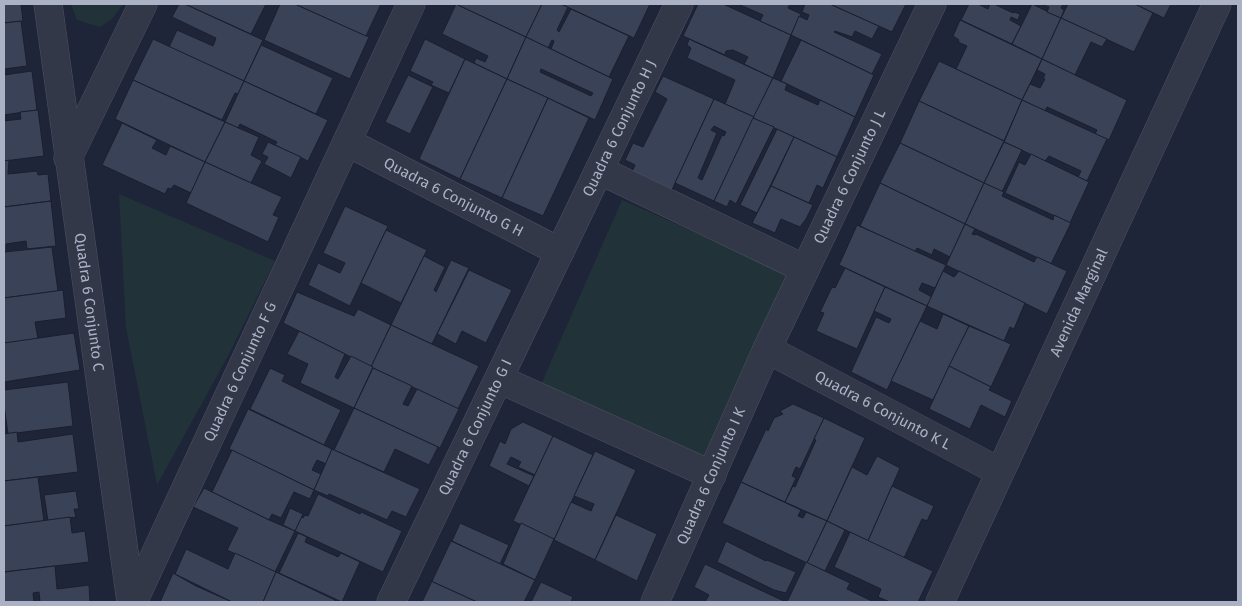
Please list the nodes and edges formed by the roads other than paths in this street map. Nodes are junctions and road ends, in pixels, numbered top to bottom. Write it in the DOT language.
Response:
graph roads {
  1 [pos="48,4"];
  2 [pos="143,4"];
  3 [pos="411,4"];
  4 [pos="679,4"];
  5 [pos="932,4"];
  6 [pos="1218,4"];
  7 [pos="347,142"];
  8 [pos="68,158"];
  9 [pos="599,170"];
  10 [pos="560,252"];
  11 [pos="805,269"];
  12 [pos="767,349"];
  13 [pos="498,379"];
  14 [pos="1000,472"];
  15 [pos="712,475"];
  16 [pos="132,602"];
  17 [pos="391,602"];
  18 [pos="655,602"];
  19 [pos="940,602"];
  1 -- 8 [label="street, Quadra 6 Conjunto C"];
  2 -- 8 [label="street"];
  3 -- 7 [label="street, Quadra 6 Conjunto F G"];
  4 -- 9 [label="street, Quadra 6 Conjunto H J"];
  5 -- 11 [label="street, Quadra 6 Conjunto J L"];
  6 -- 14 [label="street, Avenida Marginal"];
  7 -- 10 [label="street, Quadra 6 Conjunto G H"];
  7 -- 16 [label="street, Quadra 6 Conjunto F G"];
  8 -- 16 [label="street, Quadra 6 Conjunto C"];
  9 -- 10 [label="street, Quadra 6 Conjunto H J"];
  9 -- 11 [label="street"];
  10 -- 13 [label="street, Quadra 6 Conjunto G I"];
  11 -- 12 [label="street, Quadra 6 Conjunto J L"];
  12 -- 14 [label="street, Quadra 6 Conjunto K L"];
  12 -- 15 [label="street, Quadra 6 Conjunto I K"];
  13 -- 15 [label="street"];
  13 -- 17 [label="street, Quadra 6 Conjunto G I"];
  14 -- 19 [label="street, Avenida Marginal"];
  15 -- 18 [label="street, Quadra 6 Conjunto I K"];
}
